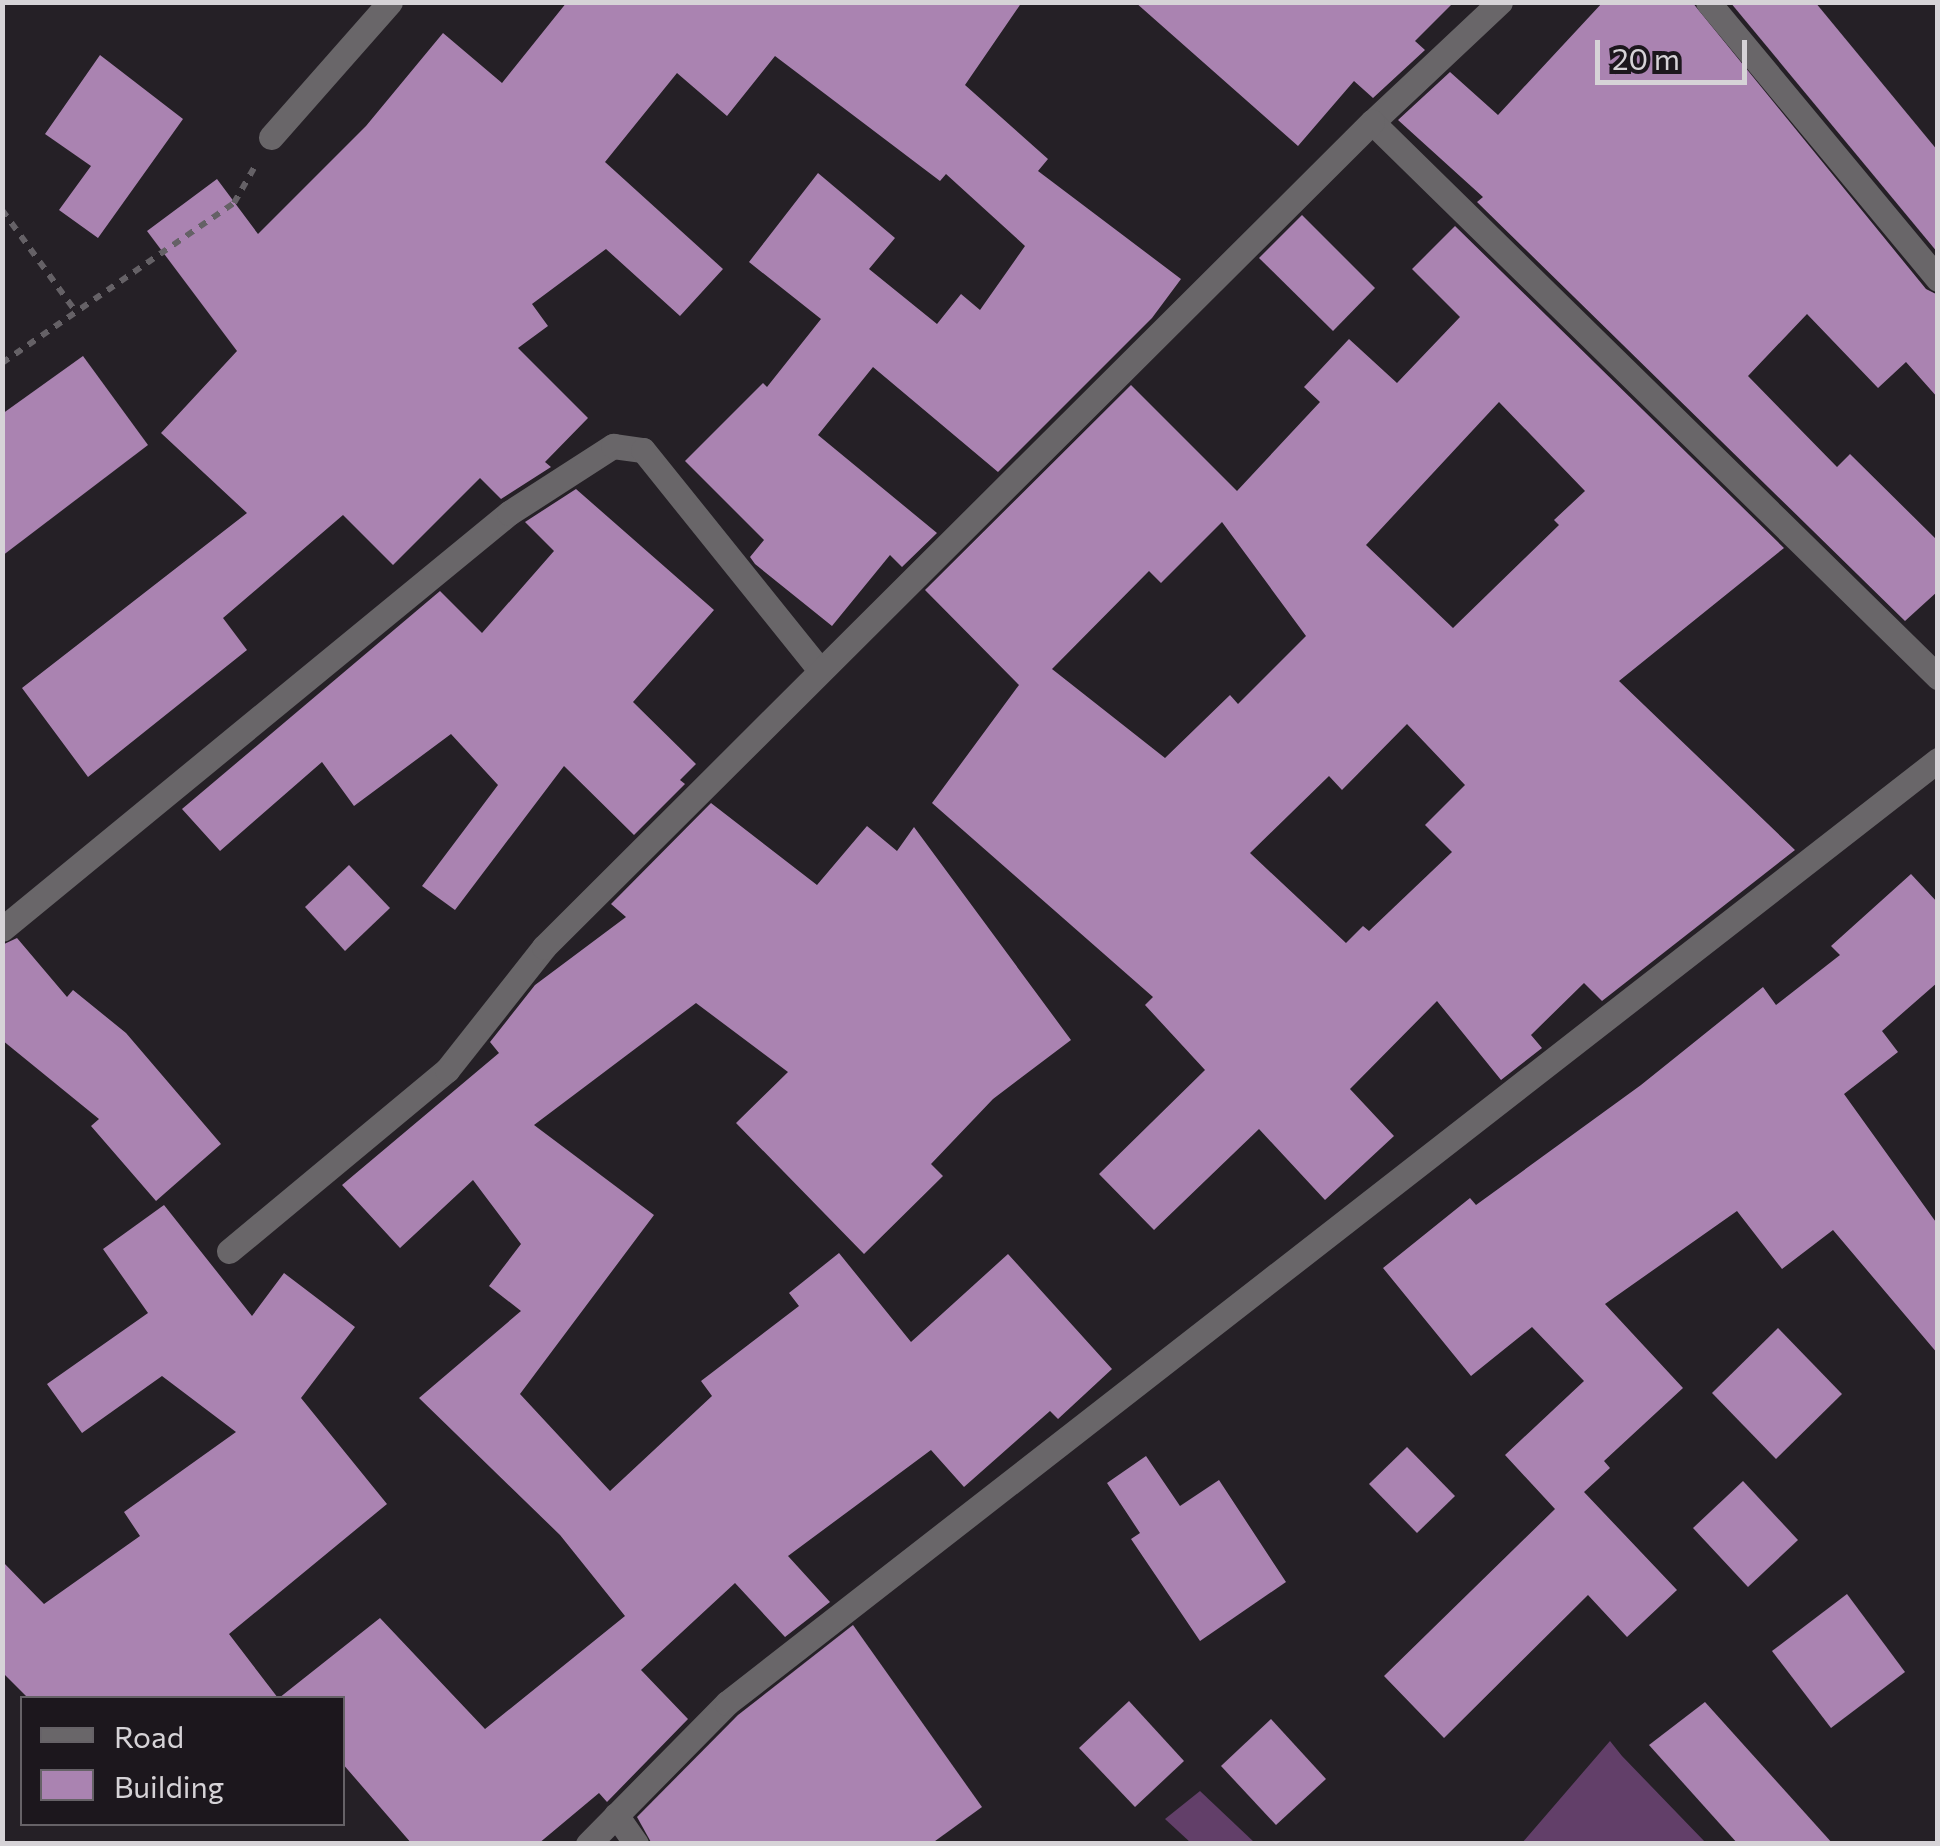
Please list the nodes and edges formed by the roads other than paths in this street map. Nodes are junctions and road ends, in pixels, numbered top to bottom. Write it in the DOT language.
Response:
graph roads {
  1 [pos="390,2"];
  2 [pos="1500,2"];
  3 [pos="1708,2"];
  4 [pos="1372,122"];
  5 [pos="272,136"];
  6 [pos="1938,279"];
  7 [pos="818,668"];
  8 [pos="1938,676"];
  9 [pos="1938,760"];
  10 [pos="2,928"];
  11 [pos="229,1252"];
  12 [pos="616,1816"];
  13 [pos="588,1844"];
  14 [pos="636,1844"];
  1 -- 5 [label="street"];
  2 -- 4 [label="street"];
  3 -- 6 [label="street"];
  4 -- 7 [label="street"];
  4 -- 8 [label="street"];
  7 -- 10 [label="street"];
  7 -- 11 [label="street"];
  9 -- 12 [label="street"];
  12 -- 13 [label="street"];
  12 -- 14 [label="street"];
}
